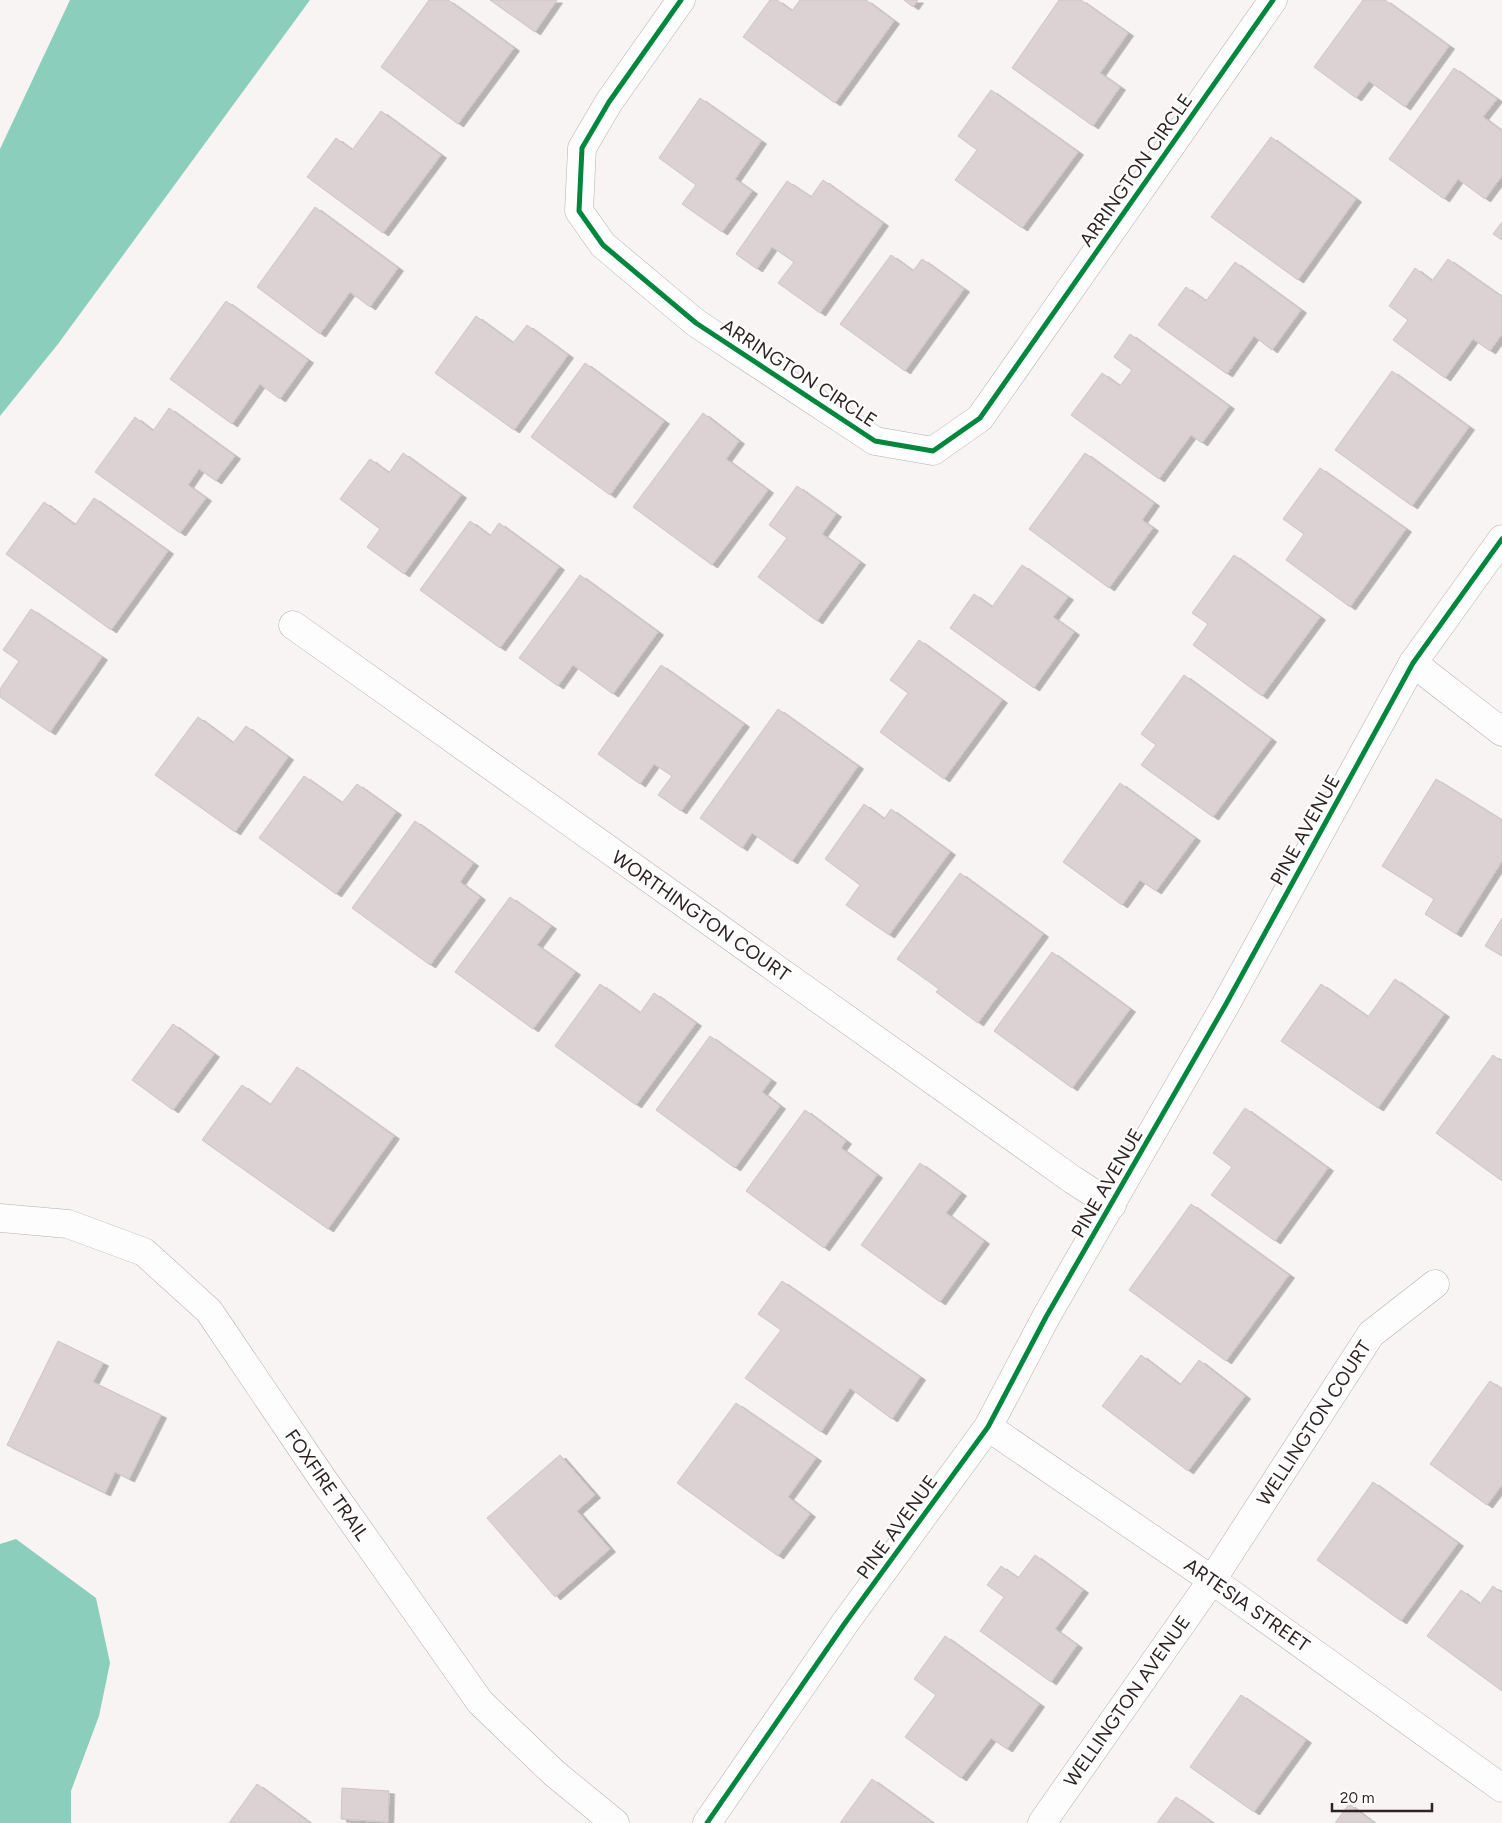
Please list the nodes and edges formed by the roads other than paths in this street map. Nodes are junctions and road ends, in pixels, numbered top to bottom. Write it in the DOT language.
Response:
graph roads {
  1 [pos="681,0"];
  2 [pos="1273,0"];
  3 [pos="1502,539"];
  4 [pos="293,625"];
  5 [pos="1413,664"];
  6 [pos="1502,732"];
  7 [pos="1112,1204"];
  8 [pos="0,1218"];
  9 [pos="1435,1284"];
  10 [pos="988,1427"];
  11 [pos="1212,1580"];
  12 [pos="1502,1788"];
  13 [pos="615,1823"];
  14 [pos="707,1823"];
  15 [pos="1042,1823"];
  1 -- 2 [label="street, ARRINGTON CIRCLE"];
  3 -- 5 [label="street, PINE AVENUE"];
  4 -- 7 [label="street, WORTHINGTON COURT"];
  5 -- 6 [label="street"];
  5 -- 7 [label="street, PINE AVENUE"];
  7 -- 10 [label="street, PINE AVENUE"];
  8 -- 13 [label="street, FOXFIRE TRAIL"];
  9 -- 11 [label="street, WELLINGTON COURT"];
  10 -- 11 [label="street, ARTESIA STREET"];
  10 -- 14 [label="street, PINE AVENUE"];
  11 -- 12 [label="street, ARTESIA STREET"];
  11 -- 15 [label="street, WELLINGTON AVENUE"];
}
